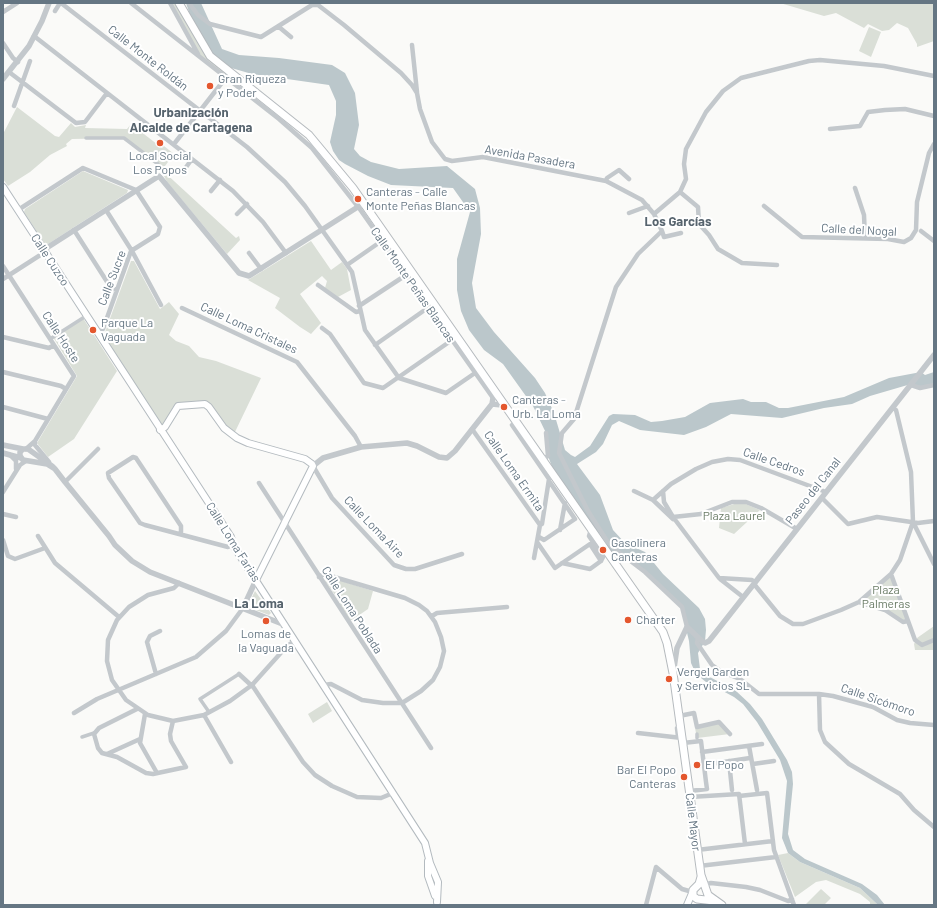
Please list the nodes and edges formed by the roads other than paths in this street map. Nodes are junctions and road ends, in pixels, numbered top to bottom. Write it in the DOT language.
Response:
graph roads {
  1 [pos="17,3"];
  2 [pos="49,3"];
  3 [pos="60,3"];
  4 [pos="131,3"];
  5 [pos="170,3"];
  6 [pos="179,3"];
  7 [pos="188,3"];
  8 [pos="55,11"];
  9 [pos="3,12"];
  10 [pos="279,27"];
  11 [pos="34,36"];
  12 [pos="291,37"];
  13 [pos="3,43"];
  14 [pos="412,45"];
  15 [pos="198,56"];
  16 [pos="30,61"];
  17 [pos="18,62"];
  18 [pos="10,72"];
  19 [pos="228,75"];
  20 [pos="934,76"];
  21 [pos="3,79"];
  22 [pos="22,82"];
  23 [pos="107,93"];
  24 [pos="417,93"];
  25 [pos="14,106"];
  26 [pos="200,111"];
  27 [pos="934,116"];
  28 [pos="830,129"];
  29 [pos="86,138"];
  30 [pos="174,144"];
  31 [pos="934,144"];
  32 [pos="192,159"];
  33 [pos="158,164"];
  34 [pos="184,170"];
  35 [pos="629,179"];
  36 [pos="220,180"];
  37 [pos="606,181"];
  38 [pos="3,187"];
  39 [pos="855,188"];
  40 [pos="136,190"];
  41 [pos="211,191"];
  42 [pos="680,192"];
  43 [pos="247,204"];
  44 [pos="361,205"];
  45 [pos="648,206"];
  46 [pos="764,206"];
  47 [pos="18,210"];
  48 [pos="106,210"];
  49 [pos="237,214"];
  50 [pos="630,214"];
  51 [pos="654,214"];
  52 [pos="74,230"];
  53 [pos="322,230"];
  54 [pos="662,231"];
  55 [pos="921,231"];
  56 [pos="681,233"];
  57 [pos="388,236"];
  58 [pos="865,238"];
  59 [pos="382,241"];
  60 [pos="934,241"];
  61 [pos="132,250"];
  62 [pos="45,252"];
  63 [pos="249,253"];
  64 [pos="286,253"];
  65 [pos="347,265"];
  66 [pos="777,265"];
  67 [pos="3,266"];
  68 [pos="261,269"];
  69 [pos="9,275"];
  70 [pos="406,275"];
  71 [pos="3,278"];
  72 [pos="318,285"];
  73 [pos="117,290"];
  74 [pos="161,305"];
  75 [pos="182,308"];
  76 [pos="360,308"];
  77 [pos="429,308"];
  78 [pos="86,316"];
  79 [pos="322,328"];
  80 [pos="97,333"];
  81 [pos="3,337"];
  82 [pos="50,339"];
  83 [pos="452,340"];
  84 [pos="54,345"];
  85 [pos="376,345"];
  86 [pos="934,355"];
  87 [pos="3,372"];
  88 [pos="475,373"];
  89 [pos="399,378"];
  90 [pos="911,385"];
  91 [pos="934,385"];
  92 [pos="66,389"];
  93 [pos="494,399"];
  94 [pos="505,403"];
  95 [pos="3,407"];
  96 [pos="893,408"];
  97 [pos="48,419"];
  98 [pos="512,425"];
  99 [pos="160,430"];
  100 [pos="472,430"];
  101 [pos="546,433"];
  102 [pos="35,441"];
  103 [pos="3,444"];
  104 [pos="361,447"];
  105 [pos="98,449"];
  106 [pos="27,450"];
  107 [pos="6,453"];
  108 [pos="21,458"];
  109 [pos="543,459"];
  110 [pos="27,460"];
  111 [pos="46,461"];
  112 [pos="20,465"];
  113 [pos="313,466"];
  114 [pos="14,474"];
  115 [pos="550,477"];
  116 [pos="65,482"];
  117 [pos="259,482"];
  118 [pos="5,485"];
  119 [pos="634,491"];
  120 [pos="662,491"];
  121 [pos="3,492"];
  122 [pos="826,492"];
  123 [pos="822,498"];
  124 [pos="653,500"];
  125 [pos="564,503"];
  126 [pos="3,514"];
  127 [pos="16,517"];
  128 [pos="673,517"];
  129 [pos="934,521"];
  130 [pos="285,522"];
  131 [pos="913,522"];
  132 [pos="540,525"];
  133 [pos="591,528"];
  134 [pos="682,529"];
  135 [pos="797,529"];
  136 [pos="560,530"];
  137 [pos="181,534"];
  138 [pos="38,536"];
  139 [pos="538,539"];
  140 [pos="3,540"];
  141 [pos="233,545"];
  142 [pos="46,548"];
  143 [pos="462,554"];
  144 [pos="534,558"];
  145 [pos="602,559"];
  146 [pos="562,564"];
  147 [pos="934,564"];
  148 [pos="891,574"];
  149 [pos="318,577"];
  150 [pos="719,578"];
  151 [pos="256,580"];
  152 [pos="179,583"];
  153 [pos="754,583"];
  154 [pos="743,597"];
  155 [pos="859,602"];
  156 [pos="507,607"];
  157 [pos="243,608"];
  158 [pos="275,610"];
  159 [pos="432,616"];
  160 [pos="119,617"];
  161 [pos="269,619"];
  162 [pos="908,620"];
  163 [pos="285,625"];
  164 [pos="687,627"];
  165 [pos="160,631"];
  166 [pos="698,638"];
  167 [pos="934,640"];
  168 [pos="295,641"];
  169 [pos="673,673"];
  170 [pos="156,674"];
  171 [pos="239,674"];
  172 [pos="252,685"];
  173 [pos="324,685"];
  174 [pos="118,690"];
  175 [pos="819,694"];
  176 [pos="402,703"];
  177 [pos="137,709"];
  178 [pos="209,712"];
  179 [pos="74,713"];
  180 [pos="145,714"];
  181 [pos="204,715"];
  182 [pos="679,716"];
  183 [pos="173,721"];
  184 [pos="934,725"];
  185 [pos="677,728"];
  186 [pos="94,733"];
  187 [pos="638,733"];
  188 [pos="730,734"];
  189 [pos="82,737"];
  190 [pos="140,739"];
  191 [pos="681,739"];
  192 [pos="762,744"];
  193 [pos="749,746"];
  194 [pos="431,748"];
  195 [pos="702,752"];
  196 [pos="107,754"];
  197 [pos="750,758"];
  198 [pos="728,761"];
  199 [pos="774,761"];
  200 [pos="231,762"];
  201 [pos="753,764"];
  202 [pos="704,765"];
  203 [pos="157,773"];
  204 [pos="732,790"];
  205 [pos="757,790"];
  206 [pos="393,793"];
  207 [pos="690,794"];
  208 [pos="739,795"];
  209 [pos="934,827"];
  210 [pos="773,841"];
  211 [pos="745,844"];
  212 [pos="697,850"];
  213 [pos="776,857"];
  214 [pos="699,866"];
  215 [pos="699,889"];
  216 [pos="792,898"];
  217 [pos="705,901"];
  218 [pos="438,904"];
  219 [pos="687,904"];
  220 [pos="646,905"];
  221 [pos="722,905"];
  222 [pos="794,905"];
  1 -- 9 [label="street"];
  2 -- 11 [label="street"];
  3 -- 8 [label="street"];
  3 -- 26 [label="street, Calle Monte Roldán"];
  4 -- 15 [label="street, Calle Monte Peñas Blancas"];
  5 -- 15 [label="street"];
  6 -- 19 [label="main road, Calle Monte Peñas Blancas"];
  7 -- 10 [label="street, Avenida Pasadera"];
  10 -- 12 [label="street"];
  10 -- 24 [label="street, Avenida Pasadera"];
  11 -- 17 [label="street"];
  11 -- 23 [label="street"];
  13 -- 17 [label="street"];
  14 -- 24 [label="street"];
  15 -- 19 [label="street, Calle Monte Peñas Blancas"];
  16 -- 22 [label="street"];
  17 -- 18 [label="street"];
  18 -- 21 [label="street"];
  18 -- 22 [label="street"];
  19 -- 26 [label="street"];
  19 -- 44 [label="main road, Calle Monte Peñas Blancas"];
  20 -- 42 [label="street"];
  22 -- 23 [label="street"];
  22 -- 25 [label="street"];
  23 -- 30 [label="street"];
  24 -- 37 [label="street, Avenida Pasadera"];
  26 -- 30 [label="street"];
  26 -- 53 [label="street, Calle Monte Roldán"];
  27 -- 28 [label="street"];
  29 -- 33 [label="street"];
  30 -- 32 [label="street"];
  31 -- 58 [label="street, Calle del Nogal"];
  32 -- 34 [label="street"];
  32 -- 36 [label="street"];
  35 -- 37 [label="street"];
  36 -- 41 [label="street"];
  36 -- 43 [label="street"];
  37 -- 45 [label="street, Avenida Pasadera"];
  38 -- 47 [label="main road, Calle Cuzco"];
  39 -- 58 [label="street"];
  40 -- 47 [label="street"];
  40 -- 48 [label="street"];
  40 -- 61 [label="street, Calle Sucre"];
  40 -- 68 [label="street"];
  42 -- 51 [label="street"];
  42 -- 66 [label="street"];
  43 -- 49 [label="street"];
  43 -- 64 [label="street"];
  44 -- 53 [label="street"];
  44 -- 57 [label="main road, Calle Monte Peñas Blancas"];
  44 -- 59 [label="street, Calle Monte Peñas Blancas"];
  45 -- 50 [label="street"];
  45 -- 51 [label="street, Avenida Pasadera"];
  46 -- 58 [label="street, Calle del Nogal"];
  47 -- 62 [label="main road, Calle Cuzco"];
  48 -- 52 [label="street"];
  48 -- 61 [label="street"];
  51 -- 54 [label="street, Avenida Pasadera"];
  52 -- 62 [label="street"];
  52 -- 73 [label="street"];
  53 -- 64 [label="street"];
  53 -- 65 [label="street, Calle Monte Roldán"];
  54 -- 56 [label="street"];
  54 -- 164 [label="street"];
  55 -- 60 [label="street"];
  57 -- 59 [label="street"];
  57 -- 93 [label="main road, Calle Monte Peñas Blancas"];
  59 -- 65 [label="street"];
  59 -- 70 [label="street, Calle Monte Peñas Blancas"];
  61 -- 73 [label="street, Calle Sucre"];
  61 -- 74 [label="street"];
  62 -- 69 [label="street"];
  62 -- 78 [label="main road, Calle Cuzco"];
  63 -- 68 [label="street"];
  64 -- 68 [label="street"];
  65 -- 76 [label="street, Calle Monte Roldán"];
  67 -- 69 [label="street, Calle Hoste"];
  69 -- 71 [label="street"];
  69 -- 82 [label="street, Calle Hoste"];
  70 -- 76 [label="street"];
  70 -- 77 [label="street, Calle Monte Peñas Blancas"];
  72 -- 76 [label="street"];
  73 -- 80 [label="street, Calle Sucre"];
  75 -- 104 [label="street, Calle Loma Cristales"];
  76 -- 85 [label="street, Calle Monte Roldán"];
  77 -- 83 [label="street, Calle Monte Peñas Blancas"];
  77 -- 85 [label="street"];
  78 -- 80 [label="main road, Calle Cuzco"];
  78 -- 82 [label="street"];
  79 -- 89 [label="street"];
  80 -- 99 [label="main road, Calle Loma Farias"];
  81 -- 84 [label="street"];
  82 -- 84 [label="street, Calle Hoste"];
  83 -- 88 [label="street, Calle Monte Peñas Blancas"];
  83 -- 89 [label="street"];
  84 -- 92 [label="street, Calle Hoste"];
  85 -- 89 [label="street, Calle Monte Roldán"];
  86 -- 90 [label="street, Paseo del Canal"];
  87 -- 92 [label="street"];
  88 -- 89 [label="street"];
  88 -- 93 [label="street, Calle Monte Peñas Blancas"];
  90 -- 91 [label="street"];
  90 -- 96 [label="street, Paseo del Canal"];
  92 -- 97 [label="street, Calle Hoste"];
  93 -- 94 [label="main road, Calle Mayor"];
  93 -- 94 [label="street"];
  93 -- 100 [label="street"];
  94 -- 109 [label="main road, Calle Mayor"];
  95 -- 97 [label="street"];
  96 -- 122 [label="street, Paseo del Canal"];
  96 -- 131 [label="street"];
  97 -- 102 [label="street, Calle Hoste"];
  98 -- 115 [label="street"];
  99 -- 113 [label="main road"];
  99 -- 141 [label="main road, Calle Loma Farias"];
  100 -- 104 [label="street"];
  100 -- 132 [label="street, Calle Loma Ermita"];
  101 -- 109 [label="street"];
  102 -- 106 [label="street, Calle Hoste"];
  102 -- 111 [label="street"];
  103 -- 106 [label="street"];
  104 -- 113 [label="street"];
  105 -- 116 [label="street"];
  106 -- 108 [label="street"];
  106 -- 110 [label="street"];
  106 -- 111 [label="street"];
  107 -- 108 [label="street"];
  107 -- 114 [label="street"];
  108 -- 110 [label="street"];
  108 -- 112 [label="street"];
  109 -- 115 [label="main road, Calle Mayor"];
  110 -- 111 [label="street"];
  110 -- 112 [label="street"];
  111 -- 116 [label="street"];
  112 -- 114 [label="street"];
  113 -- 130 [label="main road"];
  113 -- 143 [label="street, Calle Loma Aire"];
  114 -- 118 [label="street"];
  115 -- 125 [label="street"];
  115 -- 132 [label="street"];
  115 -- 133 [label="main road, Calle Mayor"];
  116 -- 152 [label="street"];
  117 -- 130 [label="street, Calle Loma Poblada"];
  118 -- 121 [label="street"];
  119 -- 124 [label="street"];
  120 -- 122 [label="street, Calle Cedros"];
  120 -- 124 [label="street, Calle Cedros"];
  120 -- 128 [label="street"];
  122 -- 123 [label="street, Paseo del Canal"];
  123 -- 131 [label="street"];
  123 -- 135 [label="street, Paseo del Canal"];
  124 -- 134 [label="street"];
  125 -- 136 [label="street"];
  125 -- 136 [label="street"];
  126 -- 127 [label="street"];
  128 -- 134 [label="street"];
  128 -- 135 [label="street"];
  129 -- 131 [label="street"];
  130 -- 149 [label="street, Calle Loma Poblada"];
  130 -- 151 [label="main road"];
  131 -- 147 [label="street"];
  131 -- 148 [label="street"];
  132 -- 139 [label="street"];
  133 -- 145 [label="street"];
  133 -- 169 [label="main road, Calle Mayor"];
  134 -- 150 [label="street"];
  135 -- 153 [label="street, Paseo del Canal"];
  136 -- 139 [label="street"];
  137 -- 137 [label="street"];
  137 -- 141 [label="street"];
  138 -- 142 [label="street"];
  139 -- 144 [label="street"];
  139 -- 146 [label="street"];
  140 -- 142 [label="street"];
  141 -- 151 [label="main road, Calle Loma Farias"];
  142 -- 160 [label="street"];
  145 -- 146 [label="street"];
  145 -- 146 [label="street"];
  148 -- 155 [label="street"];
  148 -- 162 [label="street"];
  149 -- 159 [label="street"];
  149 -- 176 [label="street, Calle Loma Poblada"];
  150 -- 153 [label="street"];
  150 -- 154 [label="street"];
  151 -- 157 [label="street"];
  151 -- 158 [label="main road, Calle Loma Farias"];
  152 -- 157 [label="street"];
  152 -- 160 [label="street"];
  153 -- 154 [label="street, Paseo del Canal"];
  153 -- 155 [label="street"];
  154 -- 166 [label="street, Paseo del Canal"];
  155 -- 162 [label="street"];
  156 -- 159 [label="street"];
  157 -- 161 [label="street"];
  157 -- 170 [label="street"];
  158 -- 161 [label="street"];
  158 -- 163 [label="main road, Calle Loma Farias"];
  159 -- 176 [label="street"];
  160 -- 174 [label="street"];
  161 -- 163 [label="street"];
  162 -- 167 [label="street"];
  163 -- 168 [label="main road, Calle Loma Farias"];
  164 -- 166 [label="street"];
  164 -- 169 [label="street"];
  165 -- 170 [label="street"];
  166 -- 175 [label="street, Calle Sicómoro"];
  168 -- 172 [label="street"];
  168 -- 173 [label="main road, Calle Loma Farias"];
  169 -- 182 [label="main road, Calle Mayor"];
  170 -- 174 [label="street"];
  171 -- 172 [label="street"];
  171 -- 178 [label="street"];
  172 -- 178 [label="street"];
  172 -- 206 [label="street"];
  173 -- 176 [label="street"];
  173 -- 206 [label="main road, Calle Loma Farias"];
  174 -- 177 [label="street"];
  174 -- 179 [label="street"];
  175 -- 184 [label="street, Calle Sicómoro"];
  175 -- 209 [label="street"];
  176 -- 194 [label="street, Calle Loma Poblada"];
  177 -- 180 [label="street"];
  177 -- 186 [label="street"];
  178 -- 181 [label="street"];
  180 -- 183 [label="street"];
  180 -- 190 [label="street"];
  181 -- 183 [label="street"];
  181 -- 200 [label="street"];
  182 -- 188 [label="street"];
  182 -- 191 [label="main road, Calle Mayor"];
  183 -- 203 [label="street"];
  185 -- 191 [label="street"];
  186 -- 189 [label="street"];
  186 -- 196 [label="street"];
  187 -- 191 [label="street"];
  190 -- 196 [label="street"];
  190 -- 203 [label="street"];
  191 -- 195 [label="street"];
  191 -- 207 [label="main road, Calle Mayor"];
  192 -- 193 [label="street"];
  193 -- 195 [label="street"];
  193 -- 197 [label="street"];
  195 -- 202 [label="street"];
  196 -- 203 [label="street"];
  197 -- 198 [label="street"];
  197 -- 201 [label="street"];
  198 -- 202 [label="street"];
  198 -- 204 [label="street"];
  199 -- 201 [label="street"];
  201 -- 205 [label="street"];
  202 -- 207 [label="street"];
  206 -- 218 [label="main road, Calle Loma Farias"];
  207 -- 208 [label="street"];
  207 -- 212 [label="main road, Calle Mayor"];
  208 -- 210 [label="street"];
  208 -- 211 [label="street"];
  210 -- 211 [label="street"];
  210 -- 213 [label="street"];
  211 -- 212 [label="street"];
  212 -- 214 [label="main road, Calle Mayor"];
  213 -- 214 [label="street"];
  213 -- 216 [label="street"];
  214 -- 215 [label="main road, Calle Mayor"];
  215 -- 216 [label="street"];
  215 -- 217 [label="main road"];
  215 -- 217 [label="main road"];
  215 -- 217 [label="main road, Calle Mayor"];
  215 -- 219 [label="main road"];
  215 -- 220 [label="street"];
  216 -- 222 [label="street"];
  217 -- 219 [label="main road"];
  217 -- 221 [label="main road"];
}
